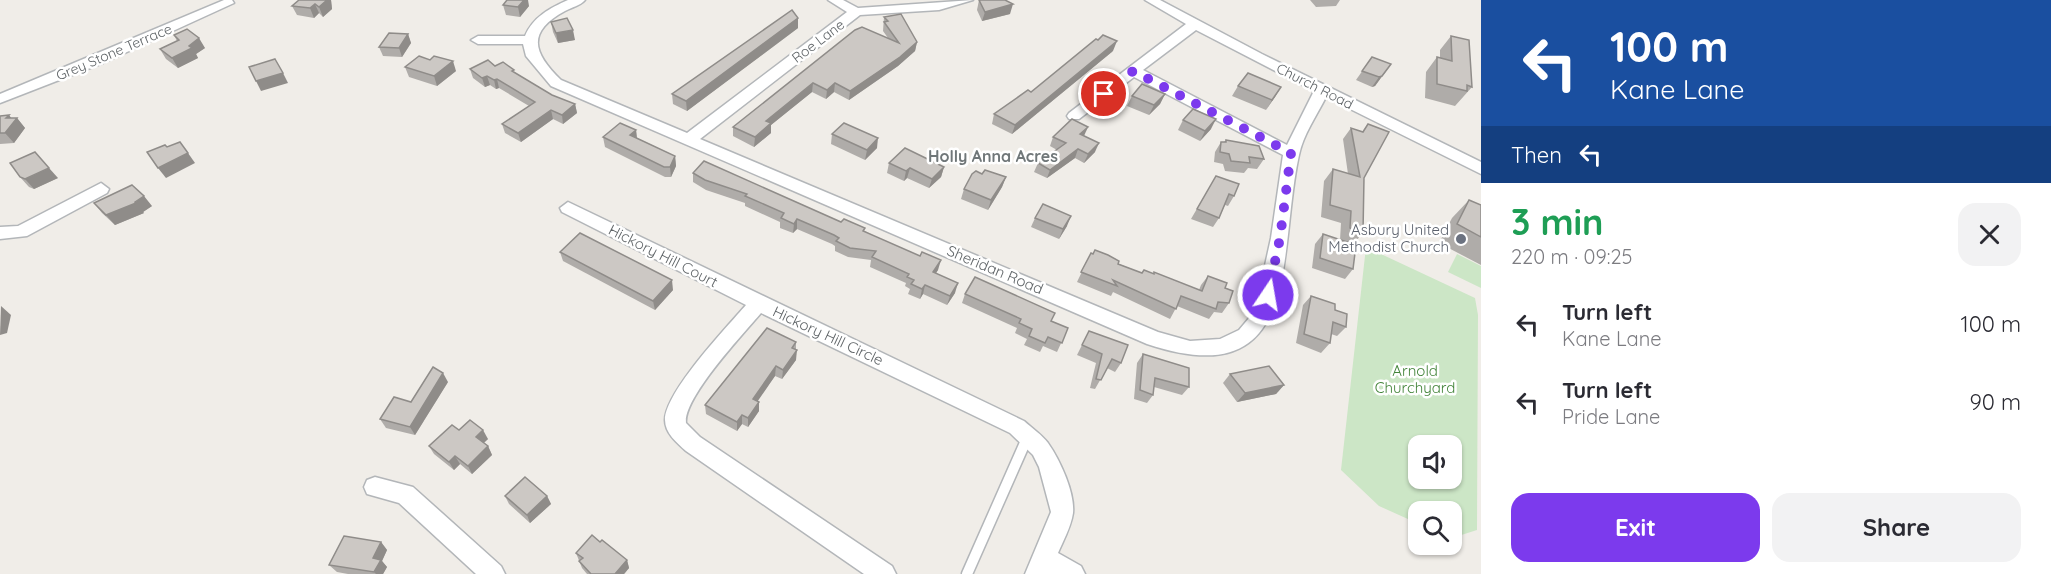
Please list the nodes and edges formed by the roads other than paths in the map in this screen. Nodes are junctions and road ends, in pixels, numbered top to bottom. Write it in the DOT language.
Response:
graph roads {
  1 [pos="579,0"];
  2 [pos="834,0"];
  3 [pos="967,0"];
  4 [pos="1151,0"];
  5 [pos="228,3"];
  6 [pos="856,12"];
  7 [pos="1195,24"];
  8 [pos="478,40"];
  9 [pos="530,40"];
  10 [pos="1133,71"];
  11 [pos="1322,90"];
  12 [pos="0,99"];
  13 [pos="1074,116"];
  14 [pos="690,139"];
  15 [pos="1291,153"];
  16 [pos="1481,169"];
  17 [pos="101,189"];
  18 [pos="568,208"];
  19 [pos="0,233"];
  20 [pos="758,303"];
  21 [pos="1028,436"];
  22 [pos="375,487"];
  23 [pos="1041,566"];
  24 [pos="493,574"];
  25 [pos="884,574"];
  26 [pos="967,574"];
  27 [pos="1073,574"];
  1 -- 9 [label="street"];
  2 -- 6 [label="street"];
  3 -- 6 [label="street, Roe Lane"];
  4 -- 7 [label="street, Church Road"];
  5 -- 12 [label="street, Grey Stone Terrace"];
  6 -- 14 [label="street, Roe Lane"];
  7 -- 10 [label="street"];
  7 -- 11 [label="street, Church Road"];
  8 -- 9 [label="street"];
  9 -- 14 [label="street, Sheridan Road"];
  10 -- 13 [label="street"];
  10 -- 15 [label="street"];
  11 -- 15 [label="street, Sheridan Road"];
  11 -- 16 [label="street, Church Road"];
  14 -- 15 [label="street, Sheridan Road"];
  17 -- 19 [label="street"];
  18 -- 20 [label="street, Hickory Hill Court"];
  20 -- 21 [label="street, Hickory Hill Circle"];
  20 -- 25 [label="street, Hickory Hill Circle"];
  21 -- 23 [label="street, Hickory Hill Circle"];
  21 -- 26 [label="lane"];
  22 -- 24 [label="street"];
  23 -- 27 [label="street"];
}
